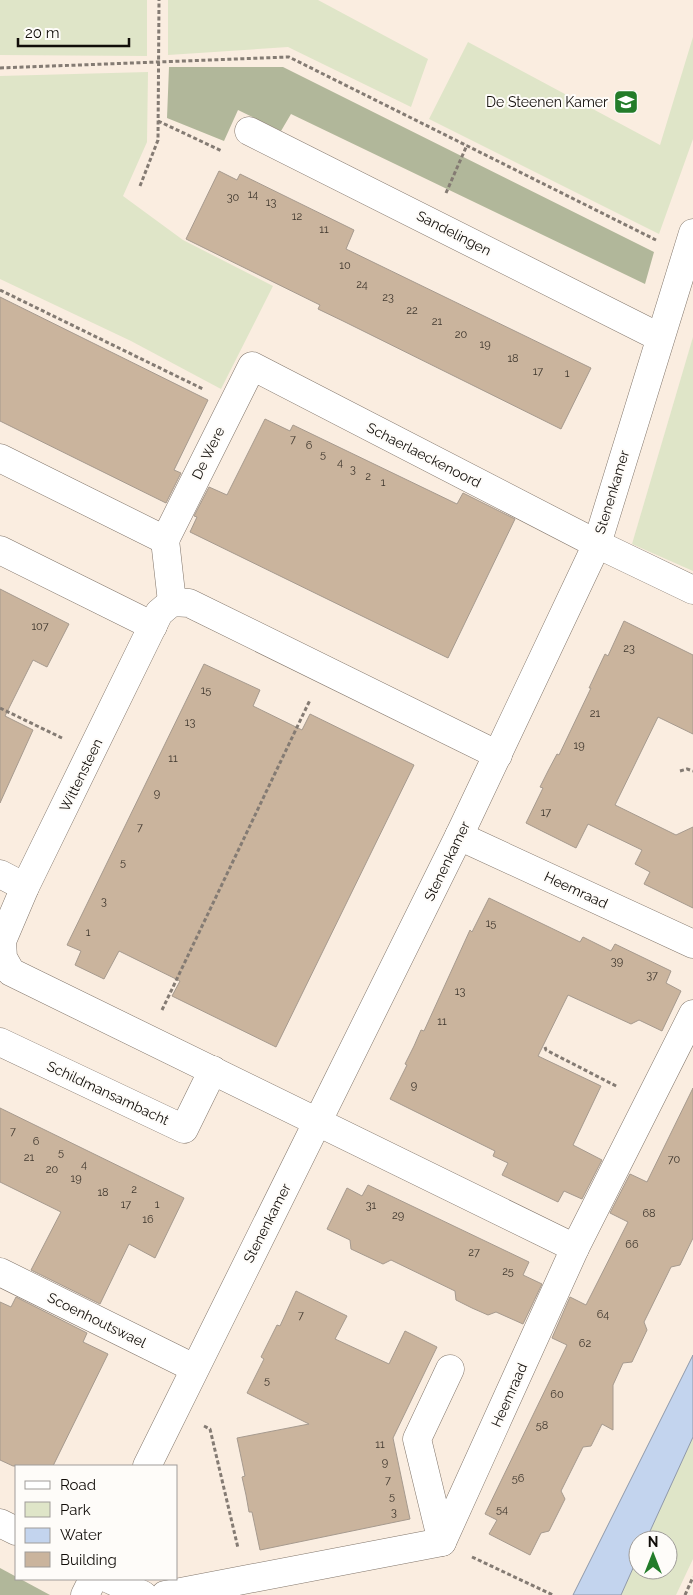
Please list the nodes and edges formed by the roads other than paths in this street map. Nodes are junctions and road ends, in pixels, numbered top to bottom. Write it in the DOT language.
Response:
graph roads {
  1 [pos="249,131"];
  2 [pos="689,244"];
  3 [pos="659,337"];
  4 [pos="252,366"];
  5 [pos="0,458"];
  6 [pos="165,540"];
  7 [pos="596,544"];
  8 [pos="0,550"];
  9 [pos="693,590"];
  10 [pos="172,602"];
  11 [pos="153,626"];
  12 [pos="498,755"];
  13 [pos="459,836"];
  14 [pos="0,874"];
  15 [pos="25,887"];
  16 [pos="693,944"];
  17 [pos="693,1014"];
  18 [pos="0,1042"];
  19 [pos="213,1070"];
  20 [pos="318,1122"];
  21 [pos="576,1248"];
  22 [pos="0,1272"];
  23 [pos="194,1368"];
  24 [pos="450,1369"];
  25 [pos="147,1465"];
  26 [pos="0,1523"];
  27 [pos="15,1530"];
  28 [pos="442,1542"];
  29 [pos="92,1580"];
  30 [pos="111,1580"];
  31 [pos="85,1595"];
  32 [pos="143,1595"];
  33 [pos="165,1595"];
  1 -- 3 [label="street, Sandelingen"];
  2 -- 3 [label="street, Stenenkamer"];
  3 -- 7 [label="street, Stenenkamer"];
  4 -- 6 [label="street, De Were"];
  4 -- 7 [label="street, Schaerlaeckenoord"];
  5 -- 6 [label="street"];
  6 -- 10 [label="street"];
  7 -- 9 [label="street"];
  7 -- 12 [label="street, Stenenkamer"];
  8 -- 11 [label="street"];
  10 -- 11 [label="street, Wittensteen"];
  10 -- 12 [label="street"];
  11 -- 15 [label="street, Wittensteen"];
  12 -- 13 [label="street, Stenenkamer"];
  13 -- 16 [label="street, Heemraad"];
  13 -- 20 [label="street, Stenenkamer"];
  14 -- 15 [label="street"];
  15 -- 19 [label="street, Wittensteen"];
  17 -- 21 [label="street, Heemraad"];
  18 -- 19 [label="street, Schildmansambacht"];
  19 -- 20 [label="street, Wittensteen"];
  20 -- 21 [label="street"];
  20 -- 23 [label="street, Stenenkamer"];
  21 -- 28 [label="street, Heemraad"];
  22 -- 23 [label="street, Scoenhoutswael"];
  23 -- 25 [label="street, Stenenkamer"];
  24 -- 28 [label="street"];
  26 -- 27 [label="street"];
  28 -- 33 [label="street"];
  29 -- 31 [label="street"];
  30 -- 32 [label="street"];
}
